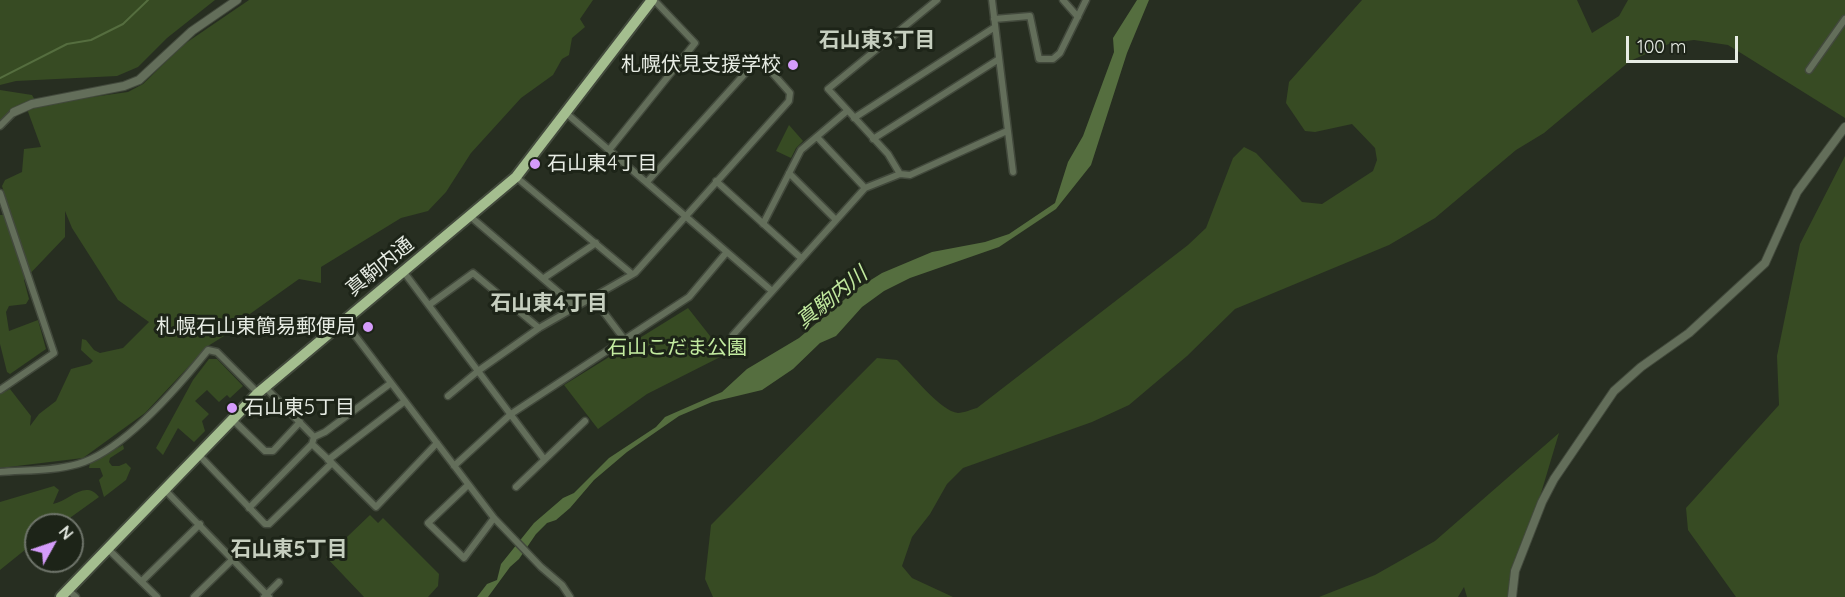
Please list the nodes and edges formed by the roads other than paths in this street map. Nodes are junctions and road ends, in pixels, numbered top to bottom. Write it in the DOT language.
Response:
graph roads {
  1 [pos="237,0"];
  2 [pos="653,0"];
  3 [pos="937,0"];
  4 [pos="992,0"];
  5 [pos="1063,0"];
  6 [pos="1086,0"];
  7 [pos="1078,17"];
  8 [pos="994,19"];
  9 [pos="1845,19"];
  10 [pos="995,27"];
  11 [pos="999,59"];
  12 [pos="1809,70"];
  13 [pos="847,111"];
  14 [pos="14,112"];
  15 [pos="566,113"];
  16 [pos="854,118"];
  17 [pos="0,126"];
  18 [pos="1845,127"];
  19 [pos="1007,131"];
  20 [pos="816,137"];
  21 [pos="873,139"];
  22 [pos="609,150"];
  23 [pos="1013,172"];
  24 [pos="789,173"];
  25 [pos="900,174"];
  26 [pos="516,177"];
  27 [pos="716,181"];
  28 [pos="647,182"];
  29 [pos="865,188"];
  30 [pos="0,194"];
  31 [pos="685,216"];
  32 [pos="471,217"];
  33 [pos="836,220"];
  34 [pos="764,224"];
  35 [pos="596,243"];
  36 [pos="726,253"];
  37 [pos="801,258"];
  38 [pos="403,271"];
  39 [pos="632,274"];
  40 [pos="544,278"];
  41 [pos="772,291"];
  42 [pos="593,298"];
  43 [pos="429,305"];
  44 [pos="576,307"];
  45 [pos="344,320"];
  46 [pos="539,328"];
  47 [pos="733,335"];
  48 [pos="624,339"];
  49 [pos="478,371"];
  50 [pos="391,383"];
  51 [pos="0,390"];
  52 [pos="262,390"];
  53 [pos="448,396"];
  54 [pos="405,401"];
  55 [pos="511,414"];
  56 [pos="232,419"];
  57 [pos="585,421"];
  58 [pos="300,422"];
  59 [pos="313,440"];
  60 [pos="436,443"];
  61 [pos="199,455"];
  62 [pos="544,459"];
  63 [pos="330,461"];
  64 [pos="454,466"];
  65 [pos="0,472"];
  66 [pos="468,485"];
  67 [pos="516,487"];
  68 [pos="165,490"];
  69 [pos="249,508"];
  70 [pos="496,520"];
  71 [pos="200,524"];
  72 [pos="108,549"];
  73 [pos="233,559"];
  74 [pos="142,581"];
  75 [pos="279,582"];
  76 [pos="68,595"];
  77 [pos="267,596"];
  78 [pos="157,597"];
  79 [pos="194,597"];
  80 [pos="570,597"];
  81 [pos="1512,597"];
  1 -- 14 [label="street"];
  2 -- 15 [label="highway, 真駒内通"];
  2 -- 22 [label="street"];
  3 -- 13 [label="street"];
  4 -- 8 [label="street"];
  5 -- 7 [label="street"];
  6 -- 7 [label="street"];
  7 -- 8 [label="street"];
  8 -- 10 [label="street"];
  9 -- 12 [label="street"];
  10 -- 11 [label="street"];
  10 -- 16 [label="street"];
  11 -- 19 [label="street"];
  11 -- 21 [label="street"];
  13 -- 16 [label="street"];
  13 -- 20 [label="street"];
  14 -- 17 [label="street"];
  15 -- 22 [label="street"];
  15 -- 26 [label="highway, 真駒内通"];
  16 -- 21 [label="street"];
  18 -- 81 [label="street"];
  19 -- 23 [label="street"];
  19 -- 25 [label="street"];
  20 -- 24 [label="street"];
  20 -- 29 [label="street"];
  21 -- 25 [label="street"];
  22 -- 28 [label="street"];
  24 -- 33 [label="street"];
  24 -- 34 [label="street"];
  25 -- 29 [label="street"];
  26 -- 32 [label="highway, 真駒内通"];
  26 -- 35 [label="street"];
  27 -- 28 [label="street"];
  27 -- 31 [label="street"];
  27 -- 34 [label="street"];
  28 -- 31 [label="street"];
  29 -- 33 [label="street"];
  30 -- 51 [label="street"];
  31 -- 36 [label="street"];
  31 -- 39 [label="street"];
  32 -- 38 [label="highway, 真駒内通"];
  32 -- 40 [label="street"];
  33 -- 37 [label="street"];
  34 -- 37 [label="street"];
  35 -- 39 [label="street"];
  35 -- 40 [label="street"];
  36 -- 41 [label="street"];
  36 -- 48 [label="street"];
  37 -- 41 [label="street"];
  38 -- 43 [label="street"];
  38 -- 45 [label="highway, 真駒内通"];
  39 -- 42 [label="street"];
  40 -- 44 [label="street"];
  41 -- 47 [label="street"];
  42 -- 44 [label="street"];
  42 -- 48 [label="street"];
  43 -- 46 [label="street"];
  43 -- 49 [label="street"];
  44 -- 46 [label="street"];
  45 -- 50 [label="street"];
  45 -- 52 [label="highway, 真駒内通"];
  46 -- 49 [label="street"];
  48 -- 55 [label="street"];
  49 -- 53 [label="street"];
  49 -- 55 [label="street"];
  50 -- 54 [label="street"];
  50 -- 59 [label="street"];
  52 -- 56 [label="highway, 真駒内通"];
  52 -- 58 [label="street"];
  52 -- 65 [label="street"];
  54 -- 60 [label="street"];
  54 -- 63 [label="street"];
  55 -- 62 [label="street"];
  55 -- 64 [label="street"];
  56 -- 58 [label="street"];
  56 -- 61 [label="highway, 真駒内通"];
  57 -- 62 [label="street"];
  58 -- 59 [label="street"];
  59 -- 63 [label="street"];
  59 -- 69 [label="street"];
  60 -- 63 [label="street"];
  60 -- 64 [label="street"];
  61 -- 68 [label="highway, 真駒内通"];
  61 -- 69 [label="street"];
  62 -- 67 [label="street"];
  63 -- 69 [label="street"];
  64 -- 66 [label="street"];
  66 -- 70 [label="street"];
  66 -- 70 [label="street"];
  68 -- 71 [label="street"];
  68 -- 72 [label="highway, 真駒内通"];
  70 -- 80 [label="street"];
  71 -- 73 [label="street"];
  71 -- 74 [label="street"];
  72 -- 74 [label="street"];
  72 -- 76 [label="highway, 真駒内通"];
  73 -- 77 [label="street"];
  73 -- 79 [label="street"];
  74 -- 78 [label="street"];
  75 -- 77 [label="street"];
}
